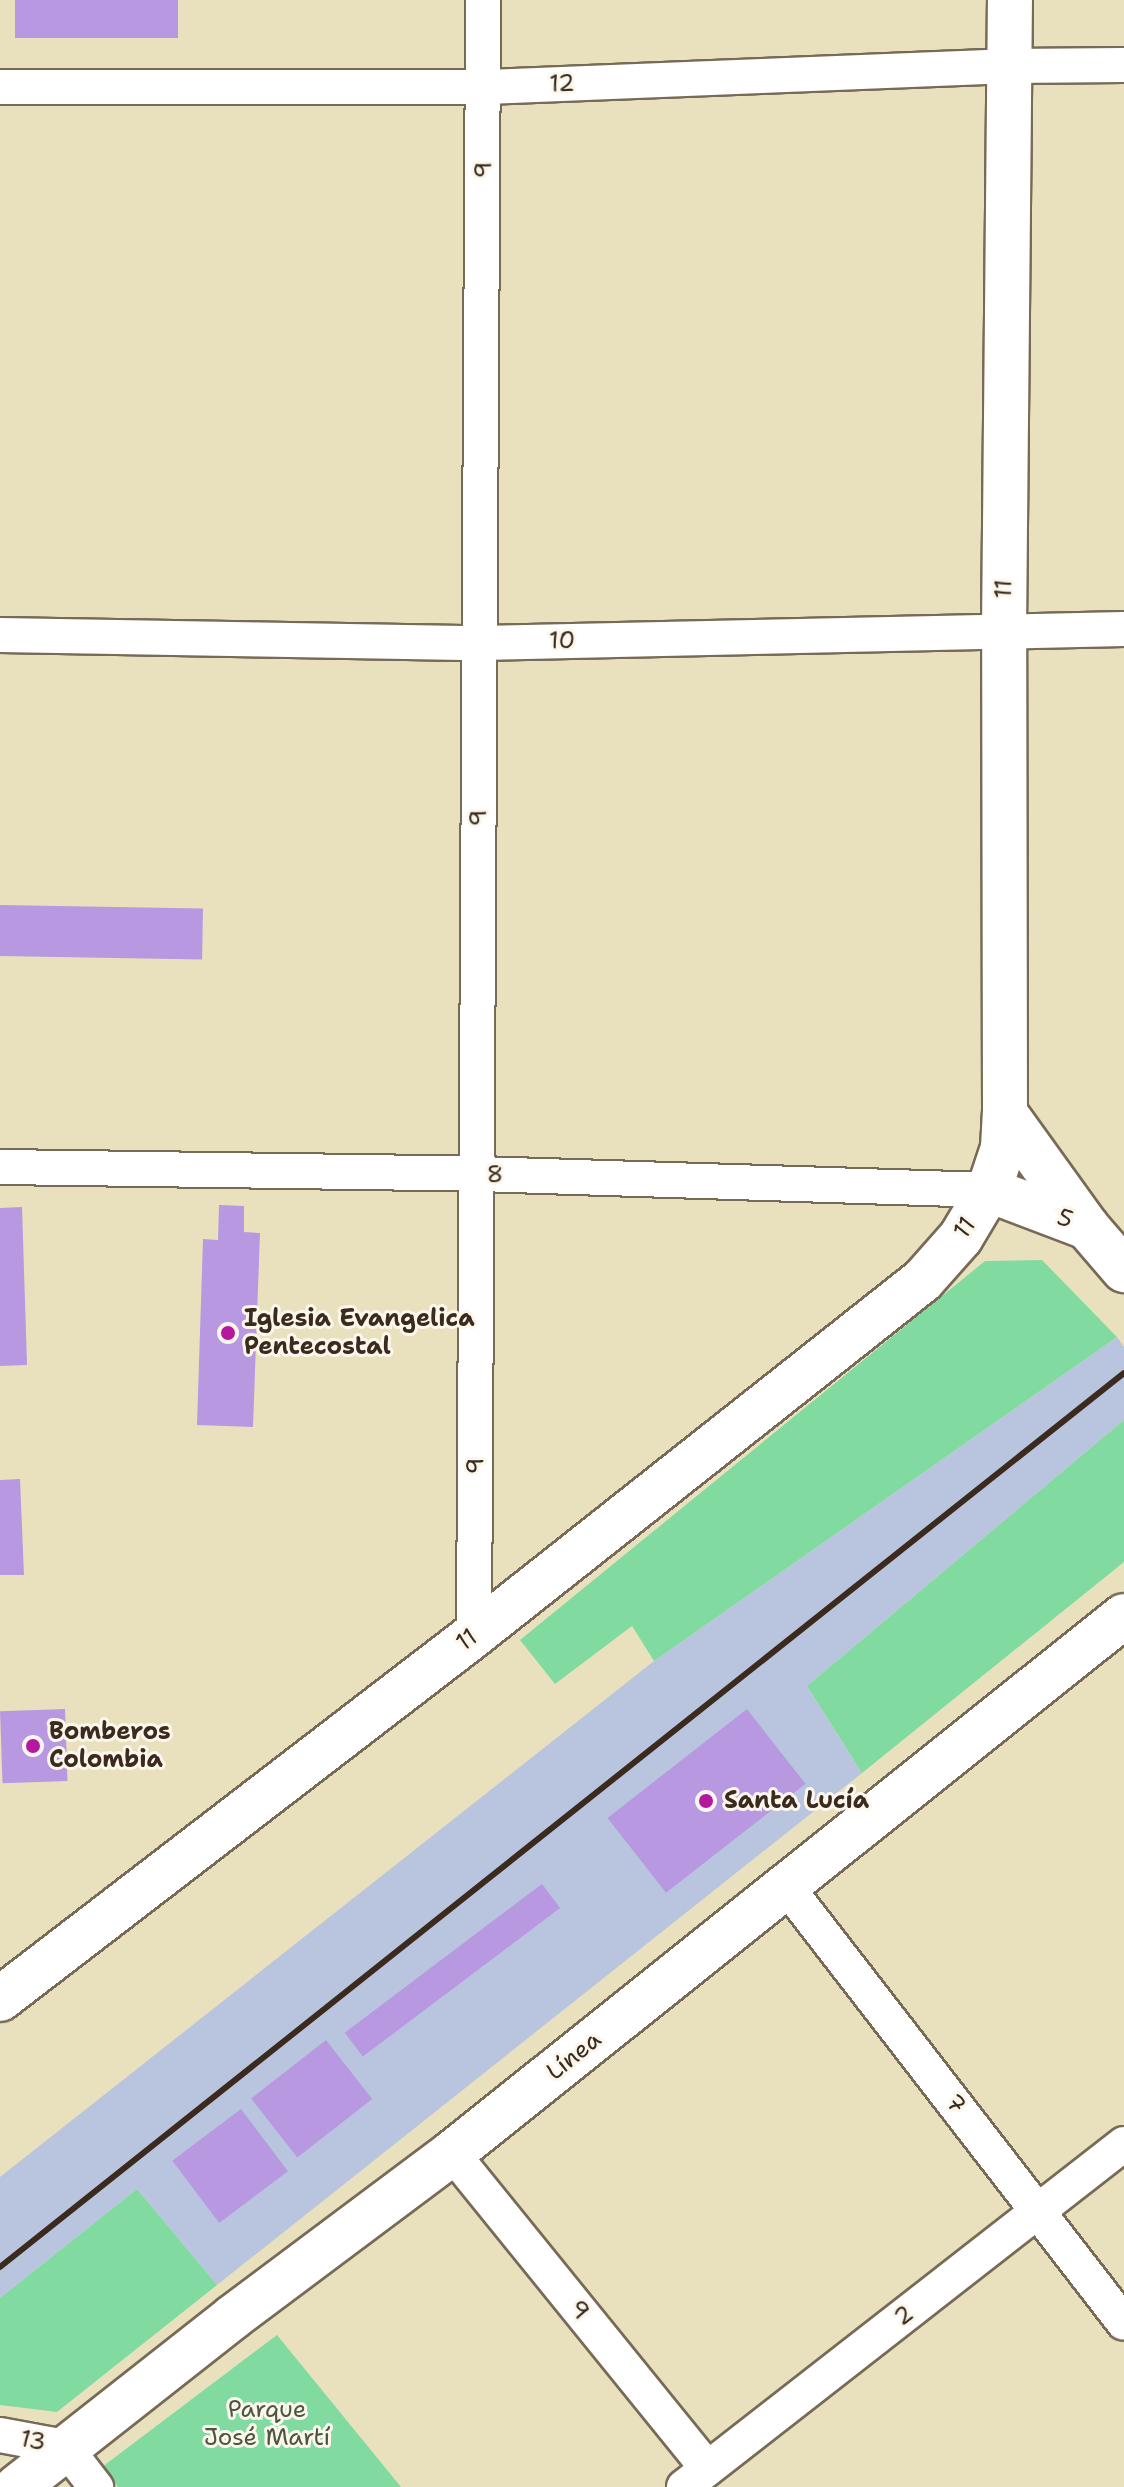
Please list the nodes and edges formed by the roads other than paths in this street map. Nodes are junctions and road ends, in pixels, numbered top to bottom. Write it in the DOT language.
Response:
graph roads {
  1 [pos="483,0"];
  2 [pos="1010,0"];
  3 [pos="1124,65"];
  4 [pos="1010,66"];
  5 [pos="0,87"];
  6 [pos="485,87"];
  7 [pos="1124,629"];
  8 [pos="1004,632"];
  9 [pos="0,635"];
  10 [pos="478,643"];
  11 [pos="1005,1113"];
  12 [pos="0,1167"];
  13 [pos="479,1174"];
  14 [pos="989,1190"];
  15 [pos="1087,1227"];
  16 [pos="1124,1270"];
  17 [pos="1124,1616"];
  18 [pos="474,1635"];
  19 [pos="786,1886"];
  20 [pos="5,1992"];
  21 [pos="1124,2144"];
  22 [pos="452,2153"];
  23 [pos="1039,2212"];
  24 [pos="1124,2323"];
  25 [pos="0,2435"];
  26 [pos="65,2447"];
  27 [pos="696,2478"];
  28 [pos="17,2487"];
  29 [pos="96,2487"];
  1 -- 6 [label="street, 9"];
  2 -- 4 [label="street, 11"];
  3 -- 4 [label="street, 12"];
  4 -- 6 [label="street, 12"];
  4 -- 8 [label="street, 11"];
  5 -- 6 [label="street, 12"];
  6 -- 10 [label="street, 9"];
  7 -- 8 [label="street, 10"];
  8 -- 10 [label="street, 10"];
  8 -- 11 [label="street, 11"];
  9 -- 10 [label="street, 10"];
  10 -- 13 [label="street, 9"];
  11 -- 14 [label="street, 11"];
  11 -- 15 [label="street"];
  12 -- 13 [label="street, 8"];
  13 -- 14 [label="street, 8"];
  13 -- 18 [label="street, 9"];
  14 -- 15 [label="street, 5"];
  14 -- 18 [label="street, 11"];
  15 -- 16 [label="street, 5"];
  17 -- 19 [label="street, Línea"];
  18 -- 20 [label="street, 11"];
  19 -- 22 [label="street, Línea"];
  19 -- 23 [label="street, 7"];
  21 -- 23 [label="street, 2"];
  22 -- 26 [label="street, Línea"];
  22 -- 27 [label="street, 9"];
  23 -- 24 [label="street, 7"];
  23 -- 27 [label="street, 2"];
  25 -- 26 [label="street, 13"];
  26 -- 28 [label="street, Línea"];
  26 -- 29 [label="street, 13"];
}
